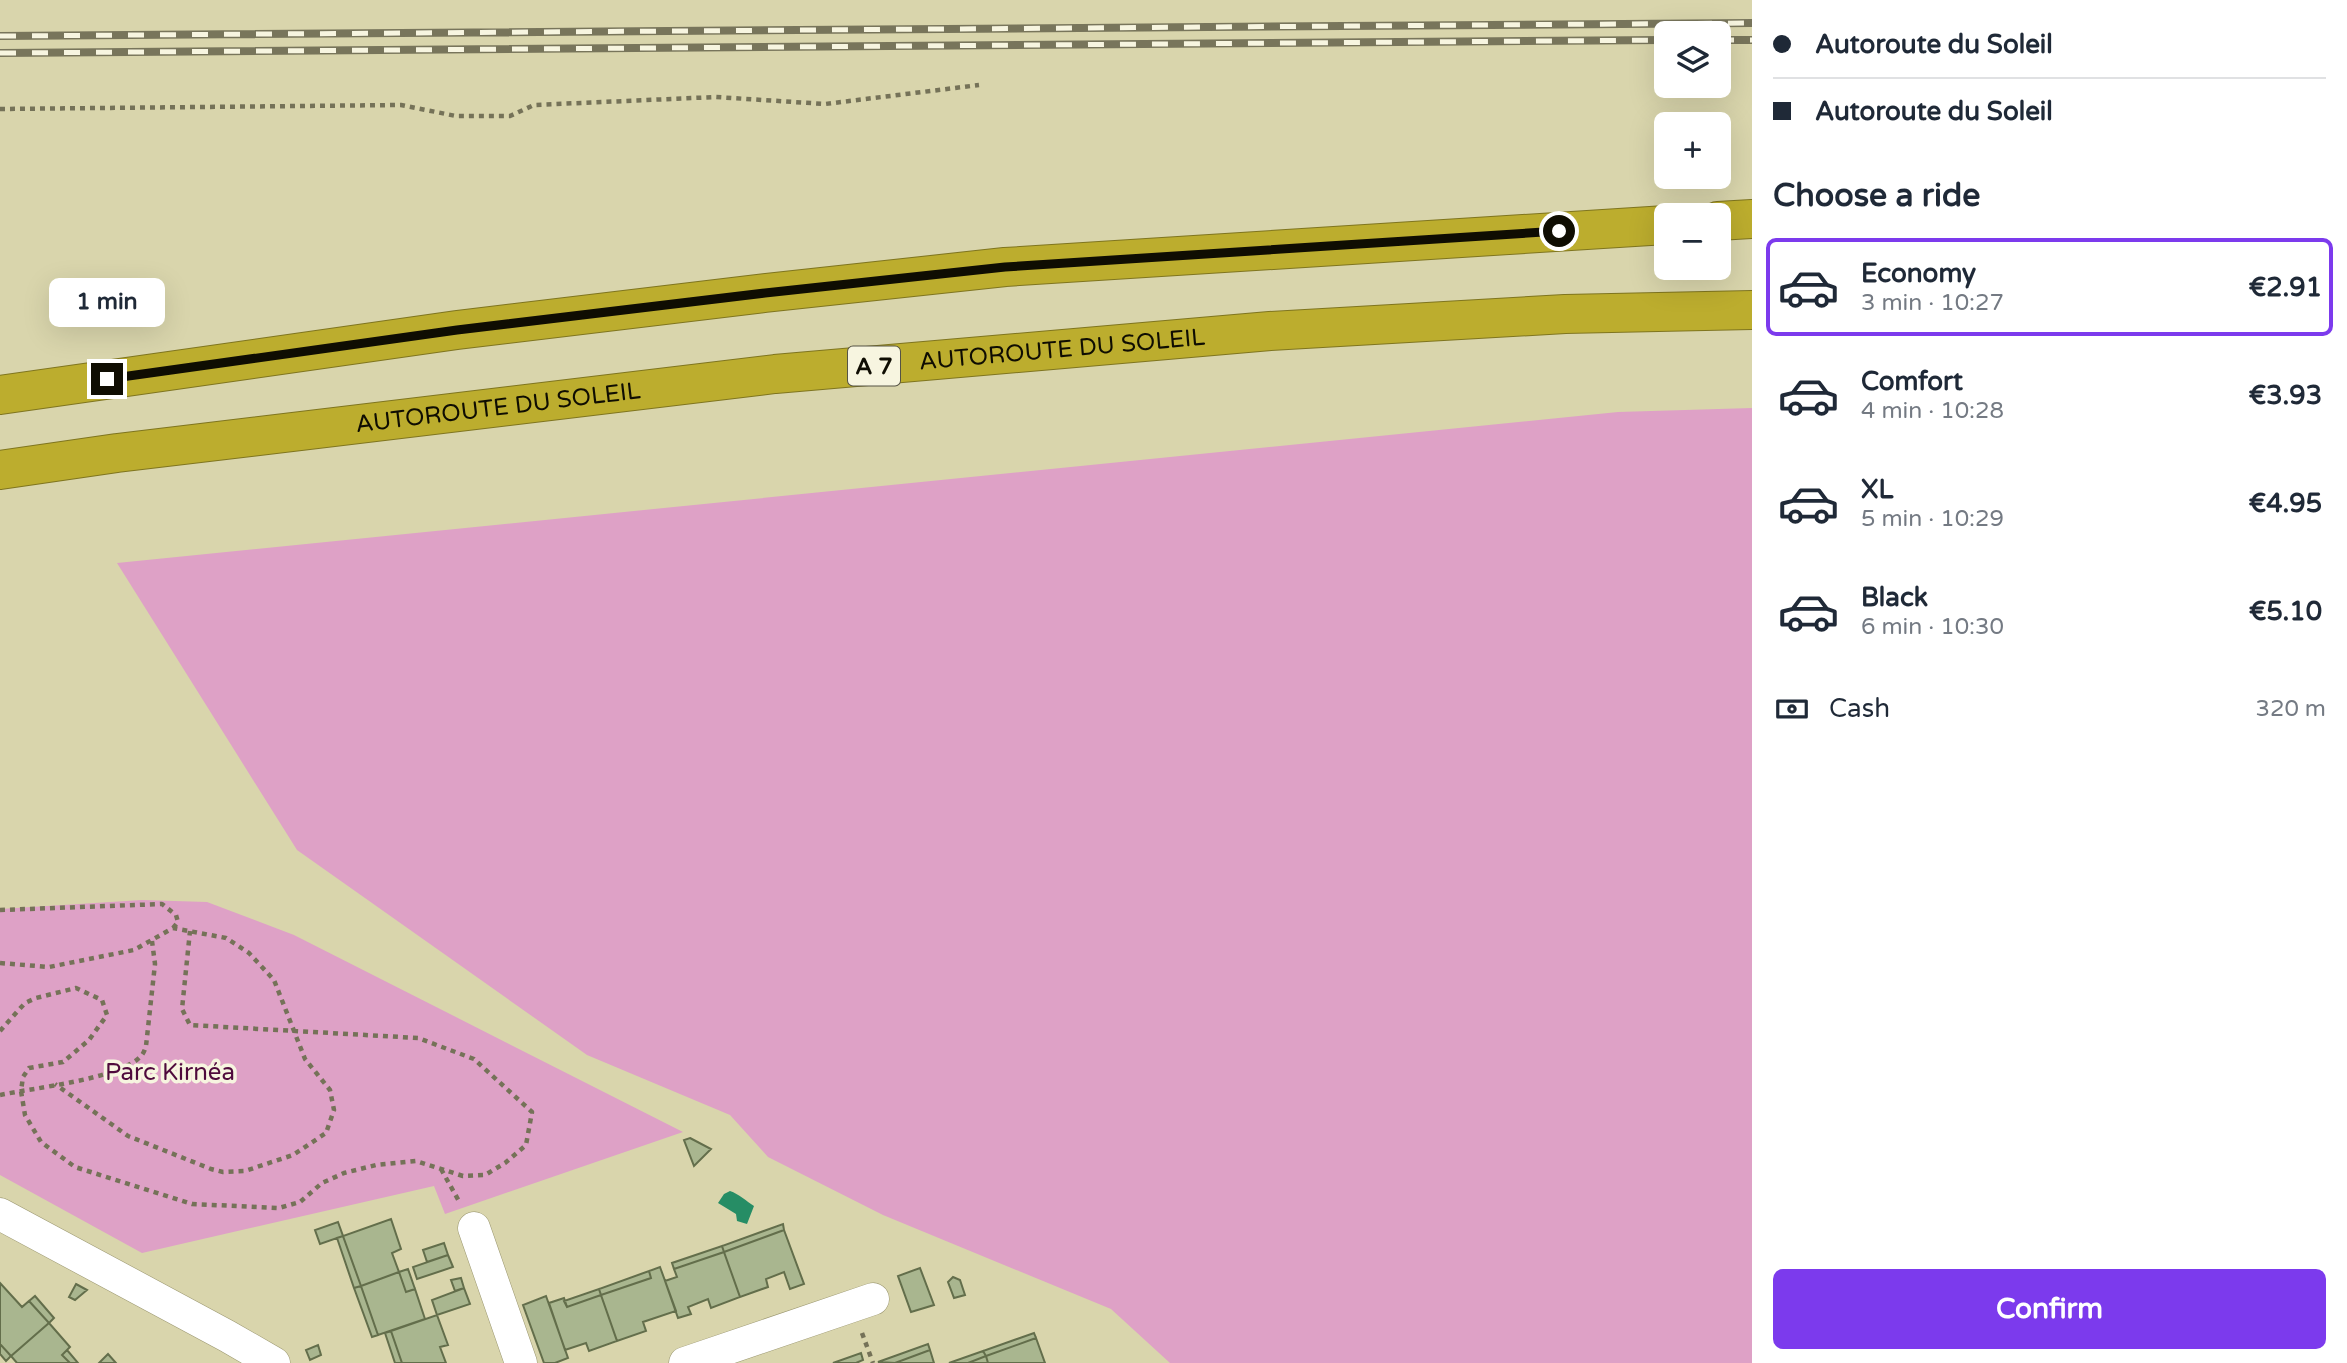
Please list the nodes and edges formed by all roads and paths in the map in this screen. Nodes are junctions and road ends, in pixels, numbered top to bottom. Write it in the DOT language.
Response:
graph roads {
  1 [pos="979,85"];
  2 [pos="0,109"];
  3 [pos="1752,219"];
  4 [pos="1731,220"];
  5 [pos="1654,226"];
  6 [pos="1752,310"];
  7 [pos="0,394"];
  8 [pos="0,470"];
  9 [pos="0,910"];
  10 [pos="173,928"];
  11 [pos="190,931"];
  12 [pos="152,940"];
  13 [pos="0,963"];
  14 [pos="0,1031"];
  15 [pos="294,1032"];
  16 [pos="55,1084"];
  17 [pos="21,1091"];
  18 [pos="0,1095"];
  19 [pos="441,1169"];
  20 [pos="0,1214"];
  21 [pos="474,1228"];
  22 [pos="873,1300"];
  23 [pos="274,1363"];
  24 [pos="522,1363"];
  25 [pos="685,1363"];
  1 -- 2 [label="path"];
  3 -- 4 [label="highway"];
  5 -- 7 [label="highway"];
  6 -- 8 [label="highway, AUTOROUTE DU SOLEIL / A 7"];
  9 -- 10 [label="path"];
  10 -- 11 [label="path"];
  10 -- 12 [label="path"];
  11 -- 15 [label="path"];
  11 -- 15 [label="path"];
  12 -- 13 [label="path"];
  12 -- 16 [label="path"];
  14 -- 17 [label="path"];
  15 -- 16 [label="path"];
  15 -- 19 [label="path"];
  16 -- 17 [label="path"];
  17 -- 18 [label="path"];
  17 -- 19 [label="path"];
  19 -- 21 [label="path"];
  20 -- 23 [label="street"];
  21 -- 24 [label="street"];
  22 -- 25 [label="street"];
}
